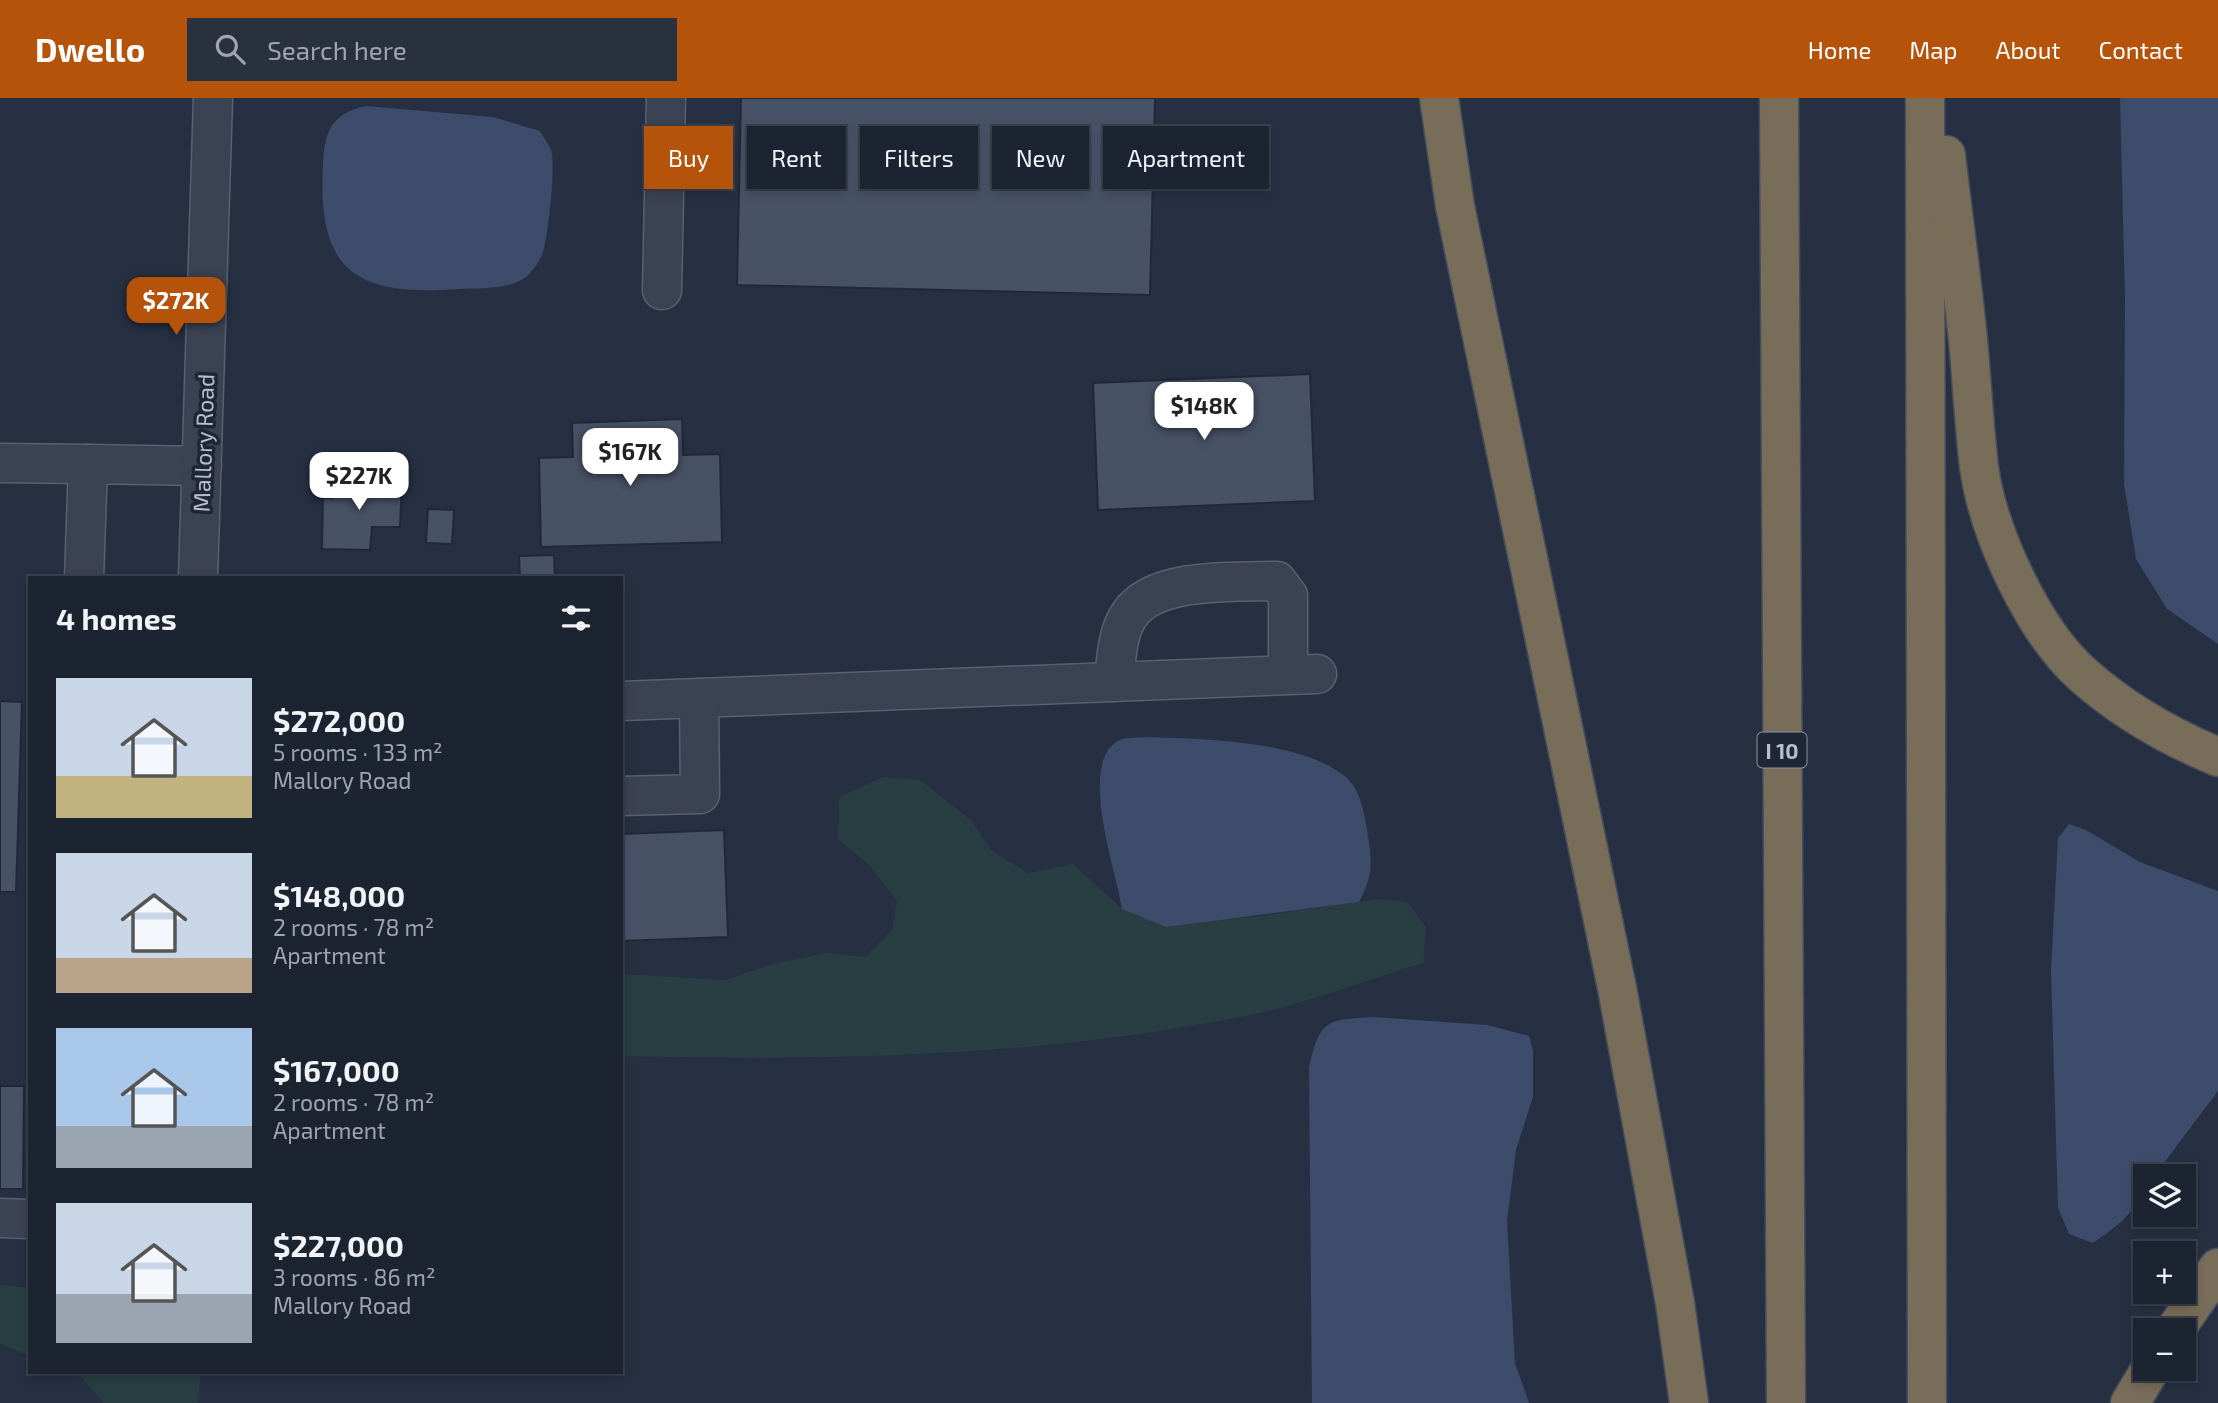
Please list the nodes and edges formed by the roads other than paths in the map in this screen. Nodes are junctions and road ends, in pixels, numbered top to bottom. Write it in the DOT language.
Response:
graph roads {
  1 [pos="213,98"];
  2 [pos="666,98"];
  3 [pos="1439,98"];
  4 [pos="1779,98"];
  5 [pos="1925,98"];
  6 [pos="1939,98"];
  7 [pos="662,290"];
  8 [pos="0,463"];
  9 [pos="88,464"];
  10 [pos="202,466"];
  11 [pos="84,576"];
  12 [pos="198,576"];
  13 [pos="1114,682"];
  14 [pos="699,698"];
  15 [pos="623,701"];
  16 [pos="2218,757"];
  17 [pos="623,796"];
  18 [pos="0,1218"];
  19 [pos="28,1219"];
  20 [pos="2218,1268"];
  21 [pos="2183,1318"];
  22 [pos="2143,1381"];
  23 [pos="1689,1403"];
  24 [pos="1786,1403"];
  25 [pos="1927,1403"];
  26 [pos="2130,1403"];
  1 -- 10 [label="street, Mallory Road"];
  2 -- 7 [label="street"];
  3 -- 23 [label="highway"];
  4 -- 24 [label="highway, I 10"];
  5 -- 25 [label="highway"];
  6 -- 16 [label="highway"];
  8 -- 9 [label="street"];
  9 -- 10 [label="street"];
  9 -- 11 [label="street"];
  10 -- 12 [label="street, Mallory Road"];
  13 -- 13 [label="street"];
  13 -- 14 [label="street"];
  14 -- 15 [label="street"];
  14 -- 17 [label="street"];
  18 -- 19 [label="street"];
  20 -- 21 [label="highway"];
  22 -- 26 [label="highway"];
}
